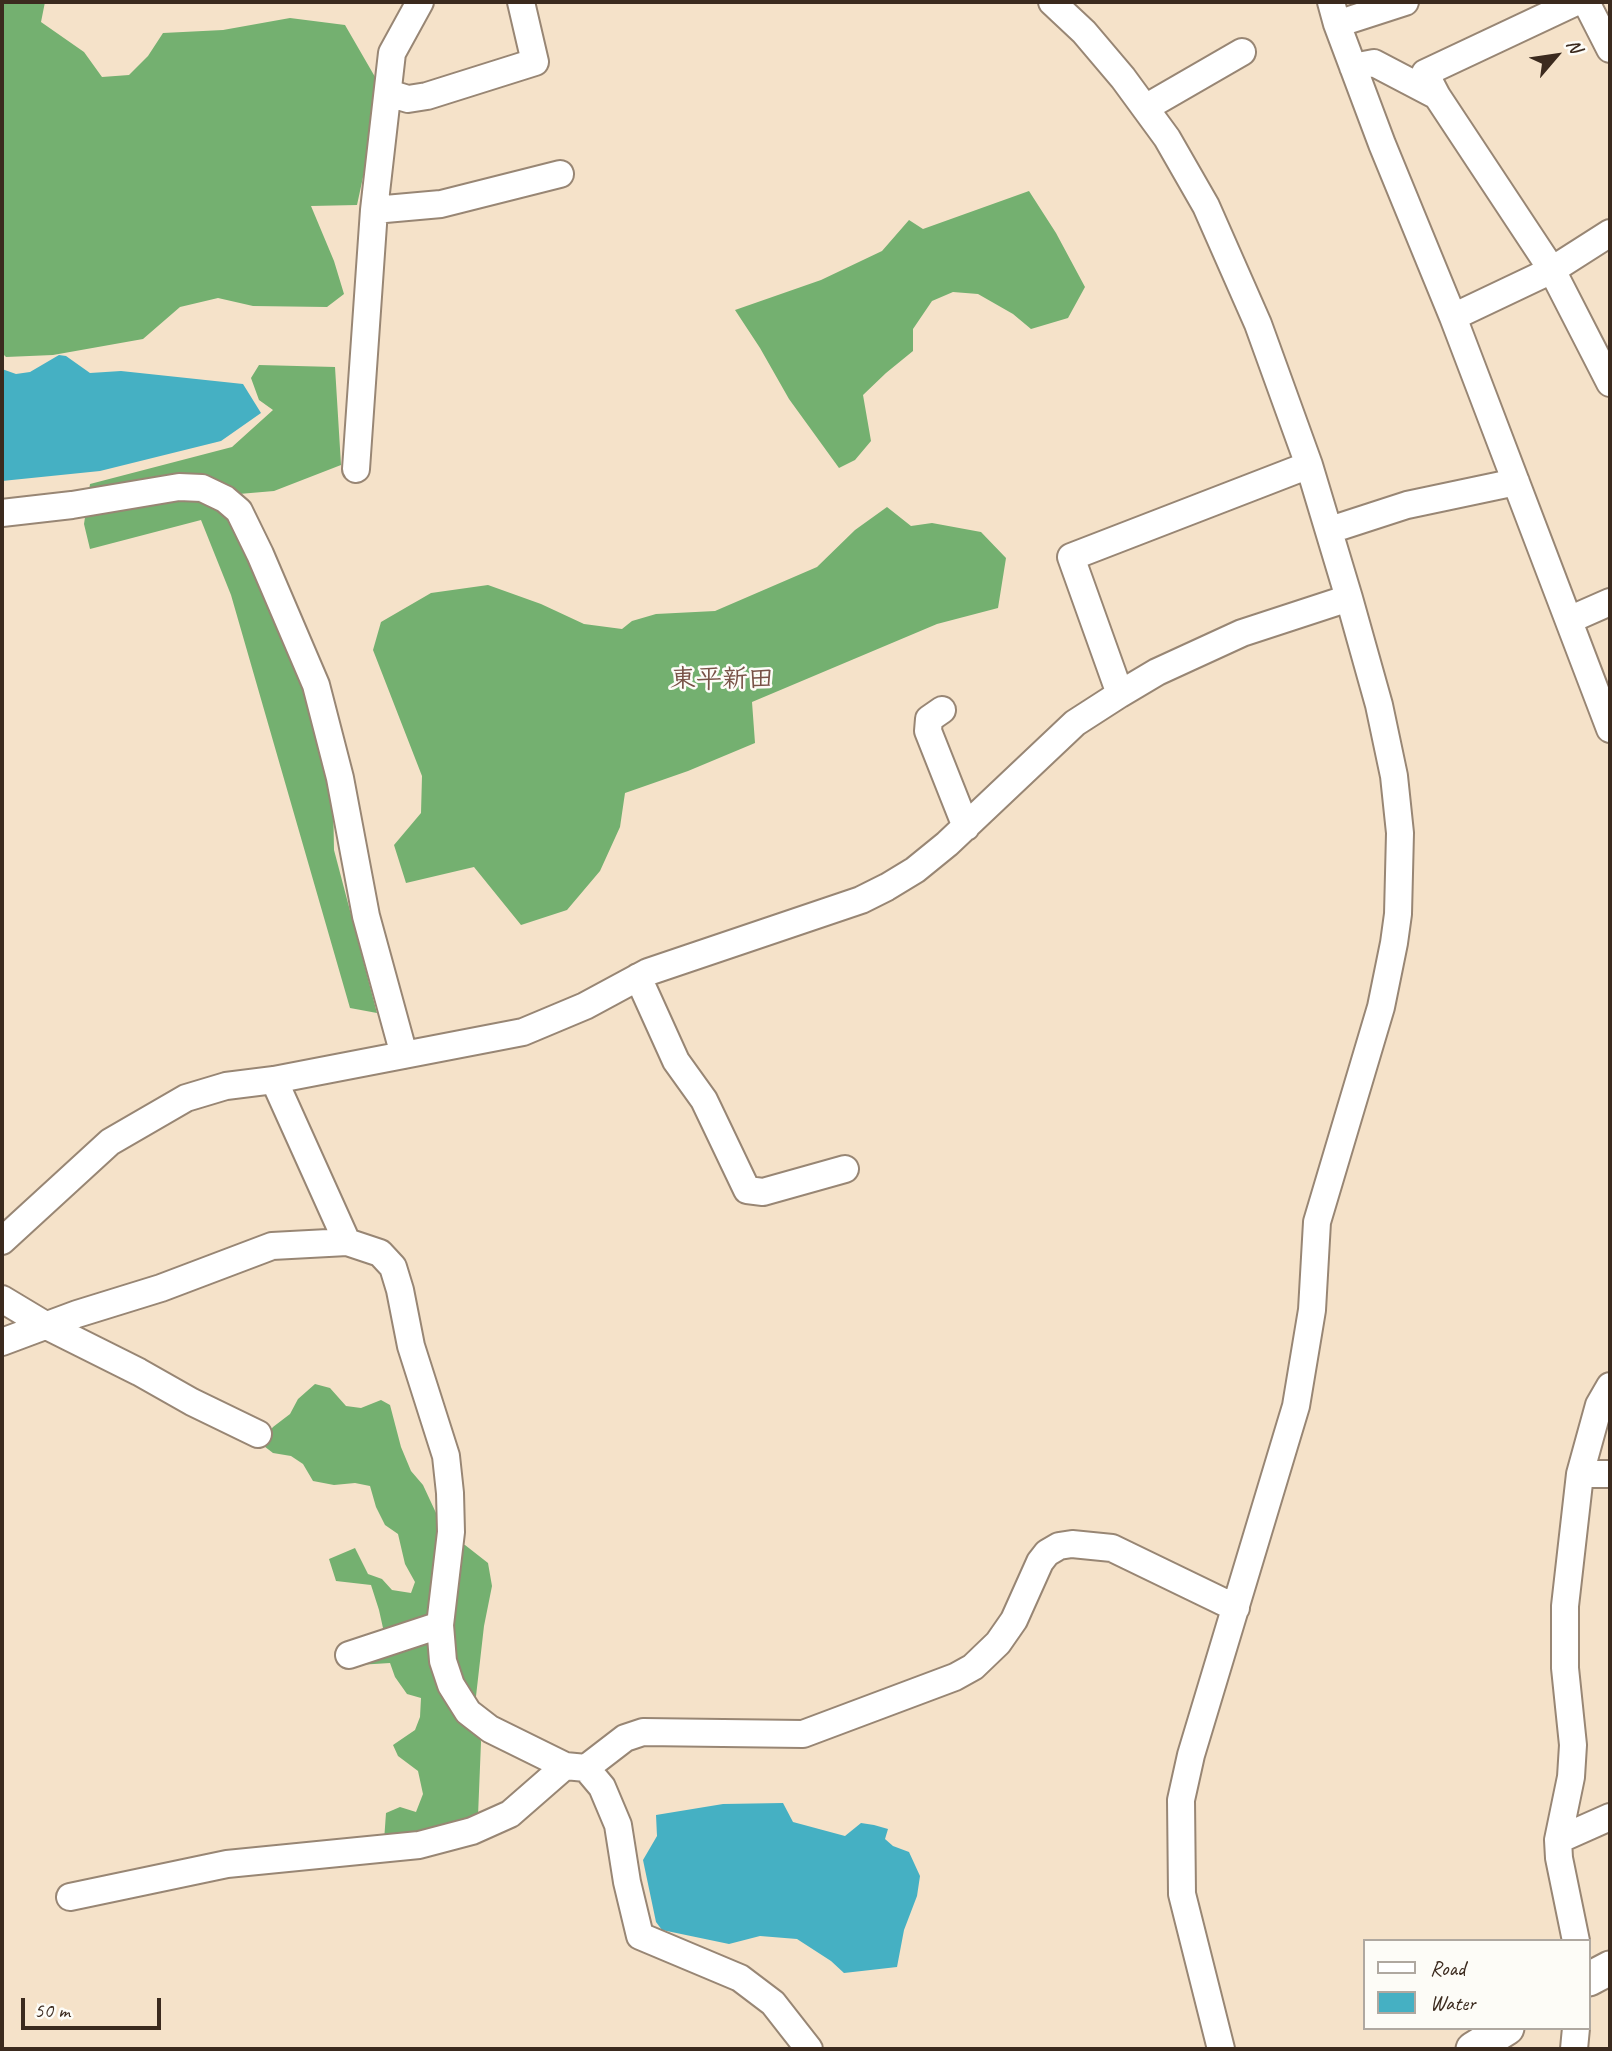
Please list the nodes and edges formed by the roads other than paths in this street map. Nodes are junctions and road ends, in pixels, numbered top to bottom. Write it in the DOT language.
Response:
graph roads {
  1 [pos="419,2"];
  2 [pos="521,2"];
  3 [pos="1052,2"];
  4 [pos="1405,2"];
  5 [pos="1576,2"];
  6 [pos="1586,2"];
  7 [pos="1334,13"];
  8 [pos="1610,49"];
  9 [pos="1242,52"];
  10 [pos="1353,67"];
  11 [pos="388,93"];
  12 [pos="1437,96"];
  13 [pos="1145,108"];
  14 [pos="560,174"];
  15 [pos="374,210"];
  16 [pos="1610,233"];
  17 [pos="1552,270"];
  18 [pos="1453,317"];
  19 [pos="1610,383"];
  20 [pos="1309,465"];
  21 [pos="356,469"];
  22 [pos="1516,482"];
  23 [pos="2,513"];
  24 [pos="1330,530"];
  25 [pos="1349,598"];
  26 [pos="1610,602"];
  27 [pos="1569,620"];
  28 [pos="1120,694"];
  29 [pos="942,710"];
  30 [pos="1610,729"];
  31 [pos="965,827"];
  32 [pos="638,977"];
  33 [pos="404,1055"];
  34 [pos="274,1080"];
  35 [pos="845,1169"];
  36 [pos="2,1241"];
  37 [pos="348,1242"];
  38 [pos="2,1299"];
  39 [pos="47,1326"];
  40 [pos="2,1342"];
  41 [pos="1610,1386"];
  42 [pos="258,1434"];
  43 [pos="1580,1474"];
  44 [pos="1610,1474"];
  45 [pos="1236,1608"];
  46 [pos="440,1625"];
  47 [pos="349,1655"];
  48 [pos="575,1767"];
  49 [pos="1610,1817"];
  50 [pos="1558,1840"];
  51 [pos="70,1897"];
  52 [pos="1576,1939"];
  53 [pos="1610,1968"];
  54 [pos="1591,1978"];
  55 [pos="1504,2030"];
  56 [pos="1576,2030"];
  57 [pos="809,2049"];
  58 [pos="1221,2049"];
  59 [pos="1473,2049"];
  60 [pos="1574,2049"];
  1 -- 11 [label="street"];
  2 -- 11 [label="street"];
  3 -- 13 [label="street"];
  4 -- 7 [label="street"];
  5 -- 12 [label="street"];
  6 -- 8 [label="street"];
  7 -- 10 [label="street"];
  9 -- 13 [label="street"];
  10 -- 12 [label="street"];
  10 -- 18 [label="street"];
  11 -- 15 [label="street"];
  12 -- 17 [label="street"];
  13 -- 20 [label="street"];
  14 -- 15 [label="street"];
  15 -- 21 [label="street"];
  16 -- 17 [label="street"];
  17 -- 18 [label="street"];
  17 -- 19 [label="street"];
  18 -- 22 [label="street"];
  20 -- 24 [label="street"];
  20 -- 28 [label="street"];
  22 -- 24 [label="street"];
  22 -- 27 [label="street"];
  23 -- 33 [label="street"];
  24 -- 25 [label="street"];
  25 -- 28 [label="street"];
  25 -- 45 [label="street"];
  26 -- 27 [label="street"];
  27 -- 30 [label="street"];
  28 -- 31 [label="street"];
  29 -- 31 [label="street"];
  31 -- 32 [label="street"];
  32 -- 33 [label="street"];
  32 -- 35 [label="street"];
  33 -- 34 [label="street"];
  34 -- 36 [label="street"];
  34 -- 37 [label="street"];
  37 -- 39 [label="street"];
  37 -- 46 [label="street"];
  38 -- 39 [label="street"];
  39 -- 40 [label="street"];
  39 -- 42 [label="street"];
  41 -- 43 [label="street"];
  43 -- 44 [label="street"];
  43 -- 50 [label="street"];
  45 -- 48 [label="street"];
  45 -- 58 [label="street"];
  46 -- 47 [label="street"];
  46 -- 48 [label="street"];
  48 -- 51 [label="street"];
  48 -- 57 [label="street"];
  49 -- 50 [label="street"];
  50 -- 52 [label="street"];
  53 -- 54 [label="main road"];
  55 -- 59 [label="main road"];
  56 -- 60 [label="street"];
}
